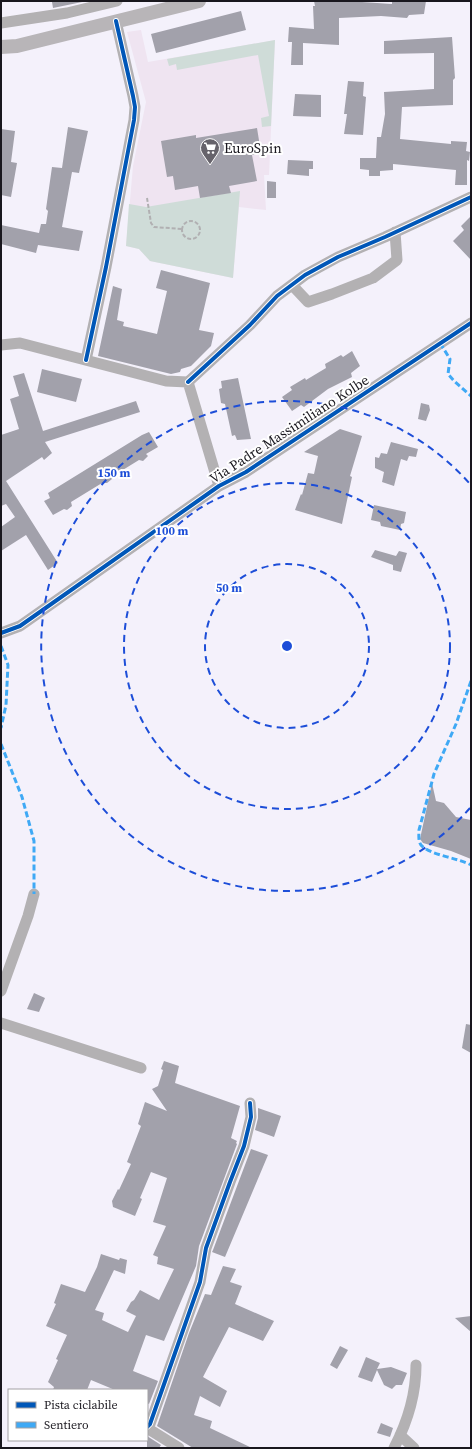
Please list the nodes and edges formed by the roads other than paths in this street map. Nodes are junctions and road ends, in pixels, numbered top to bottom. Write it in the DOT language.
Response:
graph roads {
  1 [pos="117,1"];
  2 [pos="200,1"];
  3 [pos="116,21"];
  4 [pos="1,24"];
  5 [pos="1,47"];
  6 [pos="471,197"];
  7 [pos="395,232"];
  8 [pos="292,285"];
  9 [pos="471,323"];
  10 [pos="1,344"];
  11 [pos="86,360"];
  12 [pos="188,382"];
  13 [pos="220,486"];
  14 [pos="1,634"];
  15 [pos="34,894"];
  16 [pos="1,991"];
  17 [pos="1,1023"];
  18 [pos="141,1068"];
  19 [pos="250,1103"];
  20 [pos="416,1364"];
  21 [pos="148,1427"];
  22 [pos="148,1429"];
  23 [pos="400,1435"];
  24 [pos="179,1448"];
  25 [pos="394,1448"];
  26 [pos="414,1448"];
  1 -- 4 [label="street"];
  2 -- 3 [label="main road"];
  3 -- 5 [label="main road"];
  3 -- 11 [label="street"];
  6 -- 7 [label="street"];
  7 -- 8 [label="street"];
  7 -- 8 [label="street"];
  8 -- 12 [label="street"];
  9 -- 13 [label="street, Via Padre Massimiliano Kolbe"];
  10 -- 11 [label="street"];
  11 -- 12 [label="street"];
  12 -- 13 [label="street"];
  13 -- 14 [label="street, Via Padre Massimiliano Kolbe"];
  15 -- 16 [label="street"];
  17 -- 18 [label="street"];
  19 -- 21 [label="street"];
  20 -- 23 [label="street"];
  22 -- 24 [label="street"];
  23 -- 25 [label="street"];
  23 -- 26 [label="street"];
}
